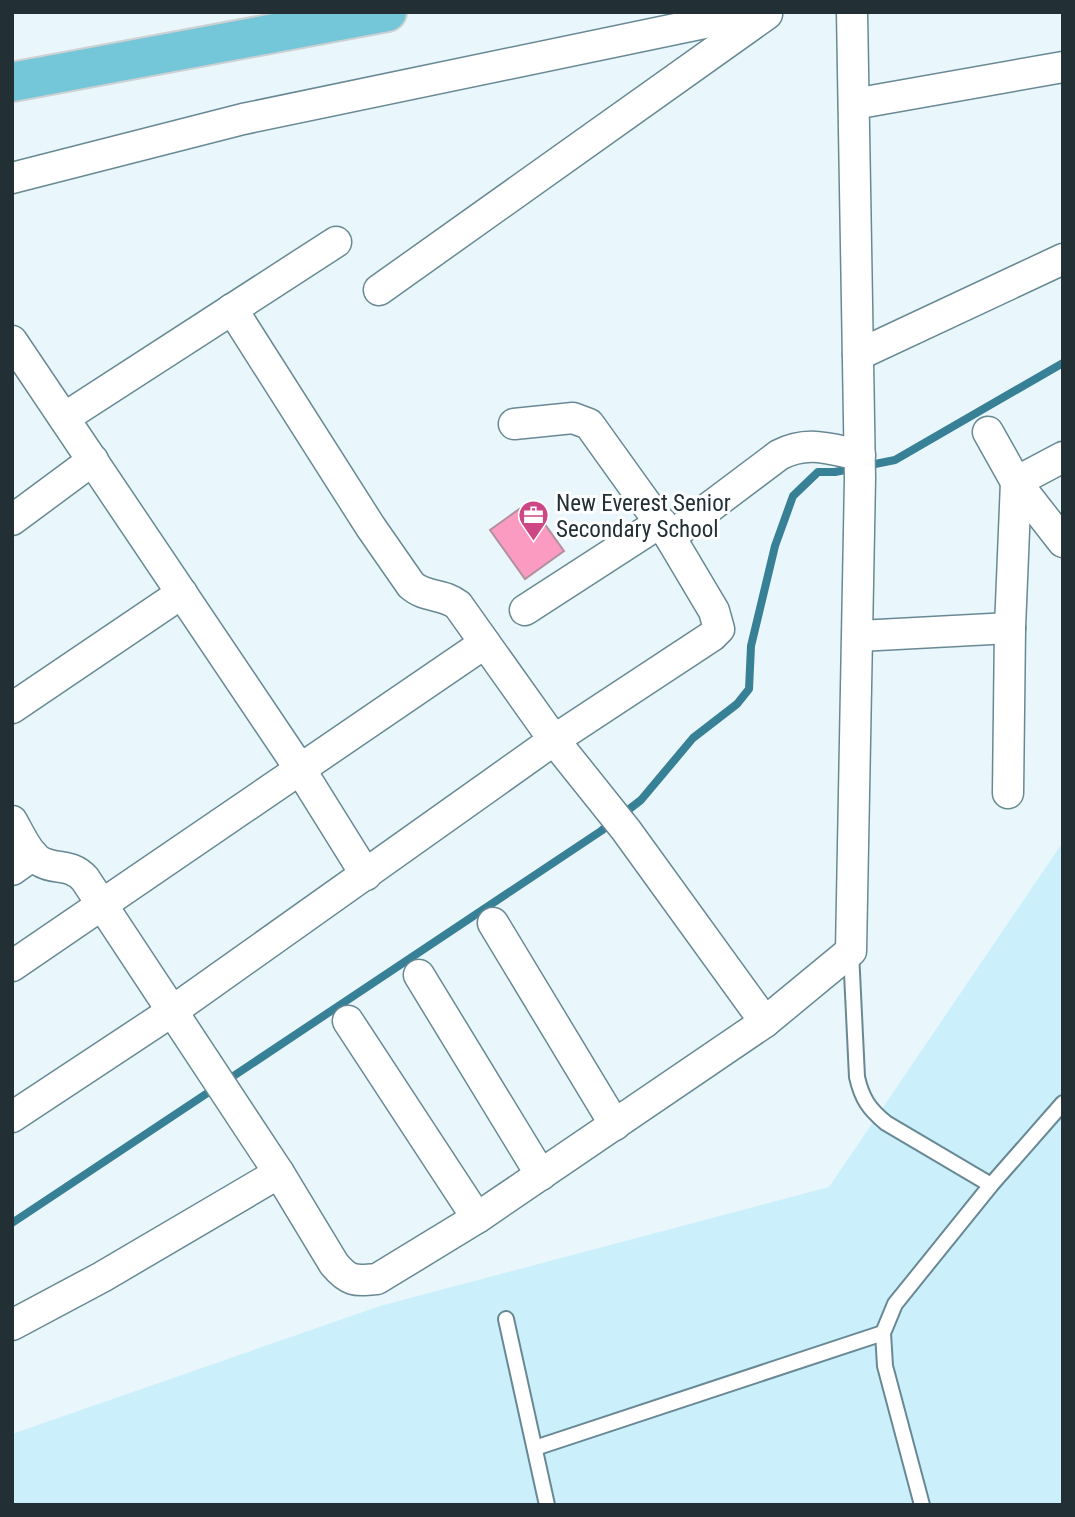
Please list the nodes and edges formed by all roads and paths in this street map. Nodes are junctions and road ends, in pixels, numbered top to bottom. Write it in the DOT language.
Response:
graph roads {
  1 [pos="387,12"];
  2 [pos="757,12"];
  3 [pos="770,12"];
  4 [pos="852,12"];
  5 [pos="1058,75"];
  6 [pos="12,82"];
  7 [pos="854,104"];
  8 [pos="12,177"];
  9 [pos="336,242"];
  10 [pos="1063,259"];
  11 [pos="379,290"];
  12 [pos="232,309"];
  13 [pos="12,341"];
  14 [pos="858,355"];
  15 [pos="64,418"];
  16 [pos="514,424"];
  17 [pos="988,432"];
  18 [pos="1063,457"];
  19 [pos="93,460"];
  20 [pos="860,464"];
  21 [pos="1016,482"];
  22 [pos="12,520"];
  23 [pos="665,529"];
  24 [pos="1063,542"];
  25 [pos="182,593"];
  26 [pos="525,610"];
  27 [pos="1010,628"];
  28 [pos="859,636"];
  29 [pos="485,643"];
  30 [pos="12,708"];
  31 [pos="554,740"];
  32 [pos="300,769"];
  33 [pos="1008,793"];
  34 [pos="12,821"];
  35 [pos="23,862"];
  36 [pos="366,875"];
  37 [pos="101,906"];
  38 [pos="493,923"];
  39 [pos="851,951"];
  40 [pos="12,967"];
  41 [pos="419,975"];
  42 [pos="171,1012"];
  43 [pos="348,1021"];
  44 [pos="765,1023"];
  45 [pos="1063,1103"];
  46 [pos="12,1117"];
  47 [pos="615,1125"];
  48 [pos="279,1173"];
  49 [pos="541,1175"];
  50 [pos="991,1185"];
  51 [pos="477,1218"];
  52 [pos="506,1319"];
  53 [pos="12,1325"];
  54 [pos="883,1333"];
  55 [pos="535,1448"];
  56 [pos="547,1505"];
  57 [pos="922,1505"];
  1 -- 6 [label="main road"];
  2 -- 8 [label="street"];
  3 -- 11 [label="street"];
  4 -- 7 [label="street"];
  5 -- 7 [label="street"];
  7 -- 14 [label="street"];
  9 -- 12 [label="street"];
  10 -- 14 [label="street"];
  12 -- 15 [label="street"];
  12 -- 29 [label="street"];
  13 -- 15 [label="street"];
  14 -- 20 [label="street"];
  15 -- 19 [label="street"];
  16 -- 23 [label="street"];
  17 -- 21 [label="street"];
  18 -- 21 [label="street"];
  19 -- 22 [label="street"];
  19 -- 25 [label="street"];
  20 -- 23 [label="street"];
  20 -- 28 [label="street"];
  21 -- 24 [label="street"];
  21 -- 27 [label="street"];
  23 -- 26 [label="street"];
  23 -- 31 [label="street"];
  25 -- 30 [label="street"];
  25 -- 32 [label="street"];
  27 -- 28 [label="street"];
  27 -- 33 [label="street"];
  28 -- 39 [label="street"];
  29 -- 31 [label="street"];
  29 -- 32 [label="street"];
  31 -- 36 [label="street"];
  31 -- 44 [label="street"];
  32 -- 36 [label="street"];
  32 -- 37 [label="street"];
  34 -- 35 [label="street"];
  35 -- 37 [label="street"];
  36 -- 42 [label="street"];
  37 -- 40 [label="street"];
  37 -- 42 [label="street"];
  38 -- 47 [label="street"];
  39 -- 44 [label="street"];
  39 -- 50 [label="lane"];
  41 -- 49 [label="street"];
  42 -- 46 [label="street"];
  42 -- 48 [label="street"];
  43 -- 51 [label="street"];
  44 -- 47 [label="street"];
  45 -- 50 [label="lane"];
  47 -- 49 [label="street"];
  48 -- 51 [label="street"];
  48 -- 53 [label="street"];
  49 -- 51 [label="street"];
  50 -- 54 [label="lane"];
  52 -- 55 [label="lane"];
  54 -- 55 [label="lane"];
  54 -- 57 [label="lane"];
  55 -- 56 [label="lane"];
}
